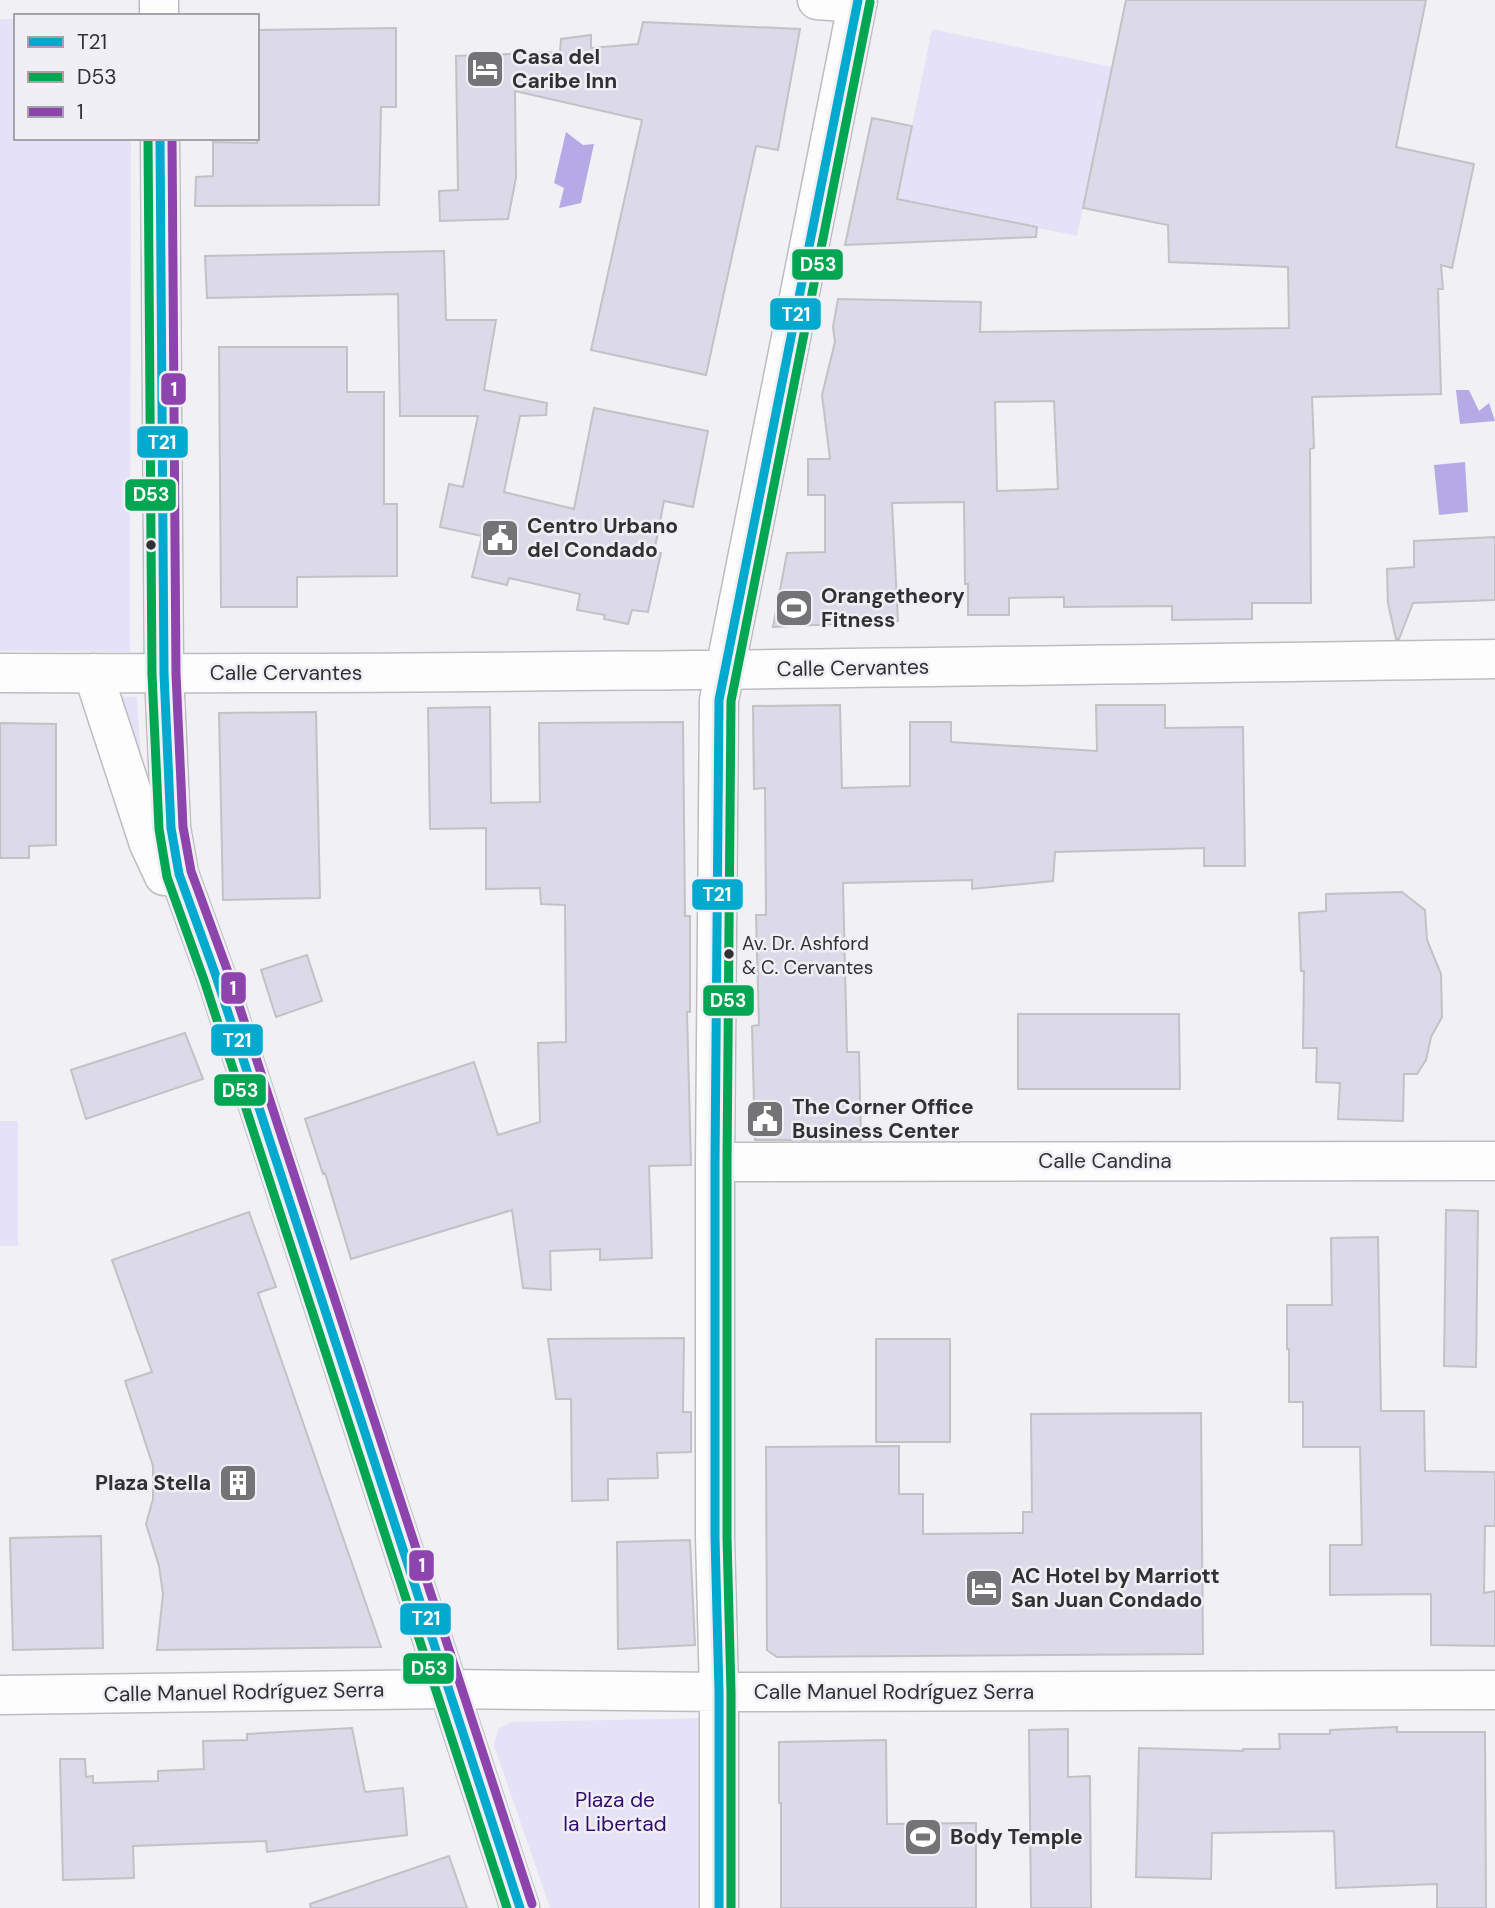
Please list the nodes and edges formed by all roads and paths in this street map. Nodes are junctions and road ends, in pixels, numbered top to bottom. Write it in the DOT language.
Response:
graph roads {
  1 [pos="817,0"];
  2 [pos="857,1"];
  3 [pos="160,140"];
  4 [pos="1495,659"];
  5 [pos="724,670"];
  6 [pos="0,673"];
  7 [pos="93,673"];
  8 [pos="164,674"];
  9 [pos="194,914"];
  10 [pos="1495,1161"];
  11 [pos="715,1162"];
  12 [pos="448,1689"];
  13 [pos="1495,1690"];
  14 [pos="719,1692"];
  15 [pos="0,1695"];
  16 [pos="520,1908"];
  17 [pos="719,1908"];
  1 -- 2 [label="street"];
  2 -- 5 [label="street"];
  3 -- 8 [label="street"];
  4 -- 5 [label="street, Calle Cervantes"];
  5 -- 8 [label="street, Calle Cervantes"];
  5 -- 11 [label="street"];
  6 -- 7 [label="street, Calle Cervantes"];
  7 -- 8 [label="street, Calle Cervantes"];
  7 -- 9 [label="street"];
  8 -- 9 [label="street"];
  9 -- 12 [label="street"];
  10 -- 11 [label="street, Calle Candina"];
  11 -- 14 [label="street"];
  12 -- 14 [label="street, Calle Manuel Rodríguez Serra"];
  12 -- 15 [label="street, Calle Manuel Rodríguez Serra"];
  12 -- 16 [label="street"];
  13 -- 14 [label="street, Calle Manuel Rodríguez Serra"];
  14 -- 17 [label="street"];
}
